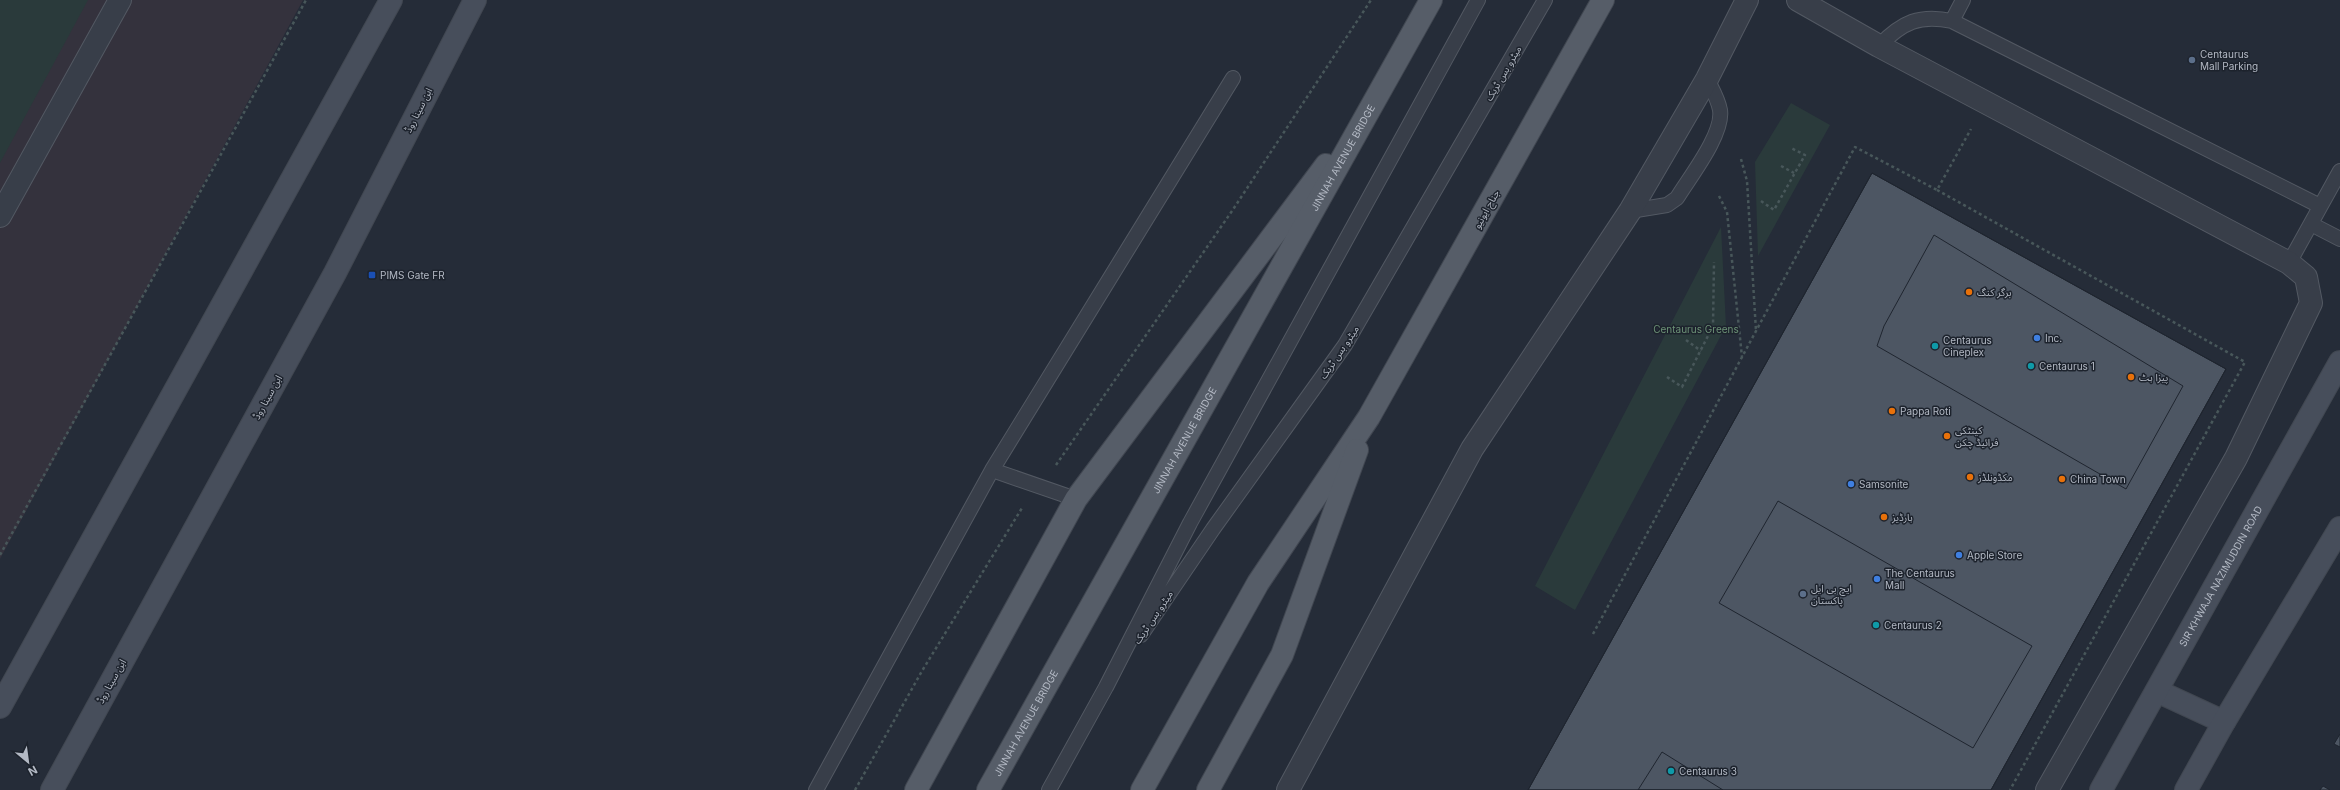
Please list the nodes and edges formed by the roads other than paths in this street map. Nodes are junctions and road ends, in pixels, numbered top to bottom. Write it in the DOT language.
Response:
graph roads {
  1 [pos="120,0"];
  2 [pos="391,0"];
  3 [pos="475,0"];
  4 [pos="1431,0"];
  5 [pos="1478,0"];
  6 [pos="1545,0"];
  7 [pos="1603,0"];
  8 [pos="1747,0"];
  9 [pos="1798,0"];
  10 [pos="1963,0"];
  11 [pos="1952,21"];
  12 [pos="1879,46"];
  13 [pos="1233,78"];
  14 [pos="1707,79"];
  15 [pos="1380,92"];
  16 [pos="2340,171"];
  17 [pos="2320,206"];
  18 [pos="1630,211"];
  19 [pos="0,216"];
  20 [pos="2311,224"];
  21 [pos="2340,239"];
  22 [pos="2289,263"];
  23 [pos="2340,362"];
  24 [pos="1369,417"];
  25 [pos="992,470"];
  26 [pos="1076,499"];
  27 [pos="2340,528"];
  28 [pos="1106,687"];
  29 [pos="2157,691"];
  30 [pos="0,707"];
  31 [pos="2224,722"];
  32 [pos="52,790"];
  33 [pos="816,790"];
  34 [pos="916,790"];
  35 [pos="988,790"];
  36 [pos="1049,790"];
  37 [pos="1142,790"];
  38 [pos="1208,790"];
  39 [pos="1288,790"];
  40 [pos="2047,790"];
  41 [pos="2101,790"];
  42 [pos="2186,790"];
  1 -- 19 [label="street"];
  2 -- 30 [label="main road"];
  3 -- 32 [label="main road, ابن سینا روڈ"];
  4 -- 15 [label="main road"];
  5 -- 28 [label="lane, میٹرو بس ٹریک"];
  6 -- 28 [label="lane, میٹرو بس ٹریک"];
  7 -- 24 [label="main road, جناح ایونیو"];
  8 -- 14 [label="street"];
  9 -- 12 [label="street"];
  10 -- 11 [label="lane"];
  11 -- 12 [label="lane"];
  11 -- 17 [label="lane"];
  12 -- 22 [label="street"];
  13 -- 25 [label="lane"];
  14 -- 18 [label="street"];
  14 -- 18 [label="lane"];
  15 -- 26 [label="main road"];
  15 -- 35 [label="main road, JINNAH AVENUE BRIDGE"];
  16 -- 17 [label="lane"];
  17 -- 20 [label="lane"];
  18 -- 39 [label="street"];
  20 -- 21 [label="lane"];
  20 -- 22 [label="lane"];
  22 -- 40 [label="street"];
  23 -- 29 [label="main road, SIR KHWAJA NAZIMUDDIN ROAD"];
  24 -- 37 [label="main road"];
  24 -- 38 [label="main road"];
  25 -- 26 [label="lane"];
  25 -- 33 [label="lane"];
  26 -- 34 [label="main road"];
  27 -- 31 [label="main road"];
  28 -- 36 [label="lane, میٹرو بس ٹریک"];
  29 -- 31 [label="main road"];
  29 -- 41 [label="main road, SIR KHWAJA NAZIMUDDIN ROAD"];
  31 -- 42 [label="main road"];
}
